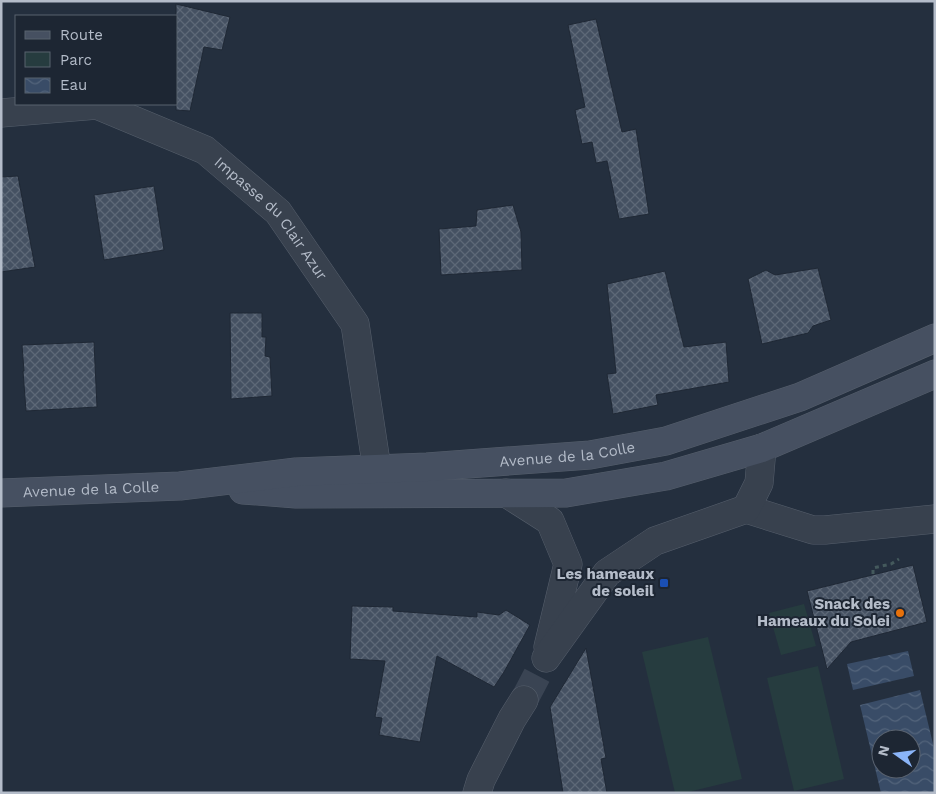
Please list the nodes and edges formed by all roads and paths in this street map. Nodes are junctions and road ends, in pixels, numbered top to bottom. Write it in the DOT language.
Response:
graph roads {
  1 [pos="1,113"];
  2 [pos="935,338"];
  3 [pos="935,374"];
  4 [pos="762,448"];
  5 [pos="377,482"];
  6 [pos="506,493"];
  7 [pos="1,494"];
  8 [pos="746,508"];
  9 [pos="935,519"];
  10 [pos="900,558"];
  11 [pos="873,574"];
  12 [pos="524,700"];
  13 [pos="477,793"];
  1 -- 5 [label="street, Impasse du Clair Azur"];
  2 -- 5 [label="main road, Avenue de la Colle"];
  3 -- 4 [label="main road, Avenue de la Colle"];
  4 -- 6 [label="main road, Avenue de la Colle"];
  4 -- 8 [label="street"];
  5 -- 6 [label="main road, Avenue de la Colle"];
  5 -- 7 [label="main road, Avenue de la Colle"];
  6 -- 8 [label="street"];
  8 -- 9 [label="street"];
  10 -- 11 [label="path"];
  12 -- 13 [label="street"];
}
